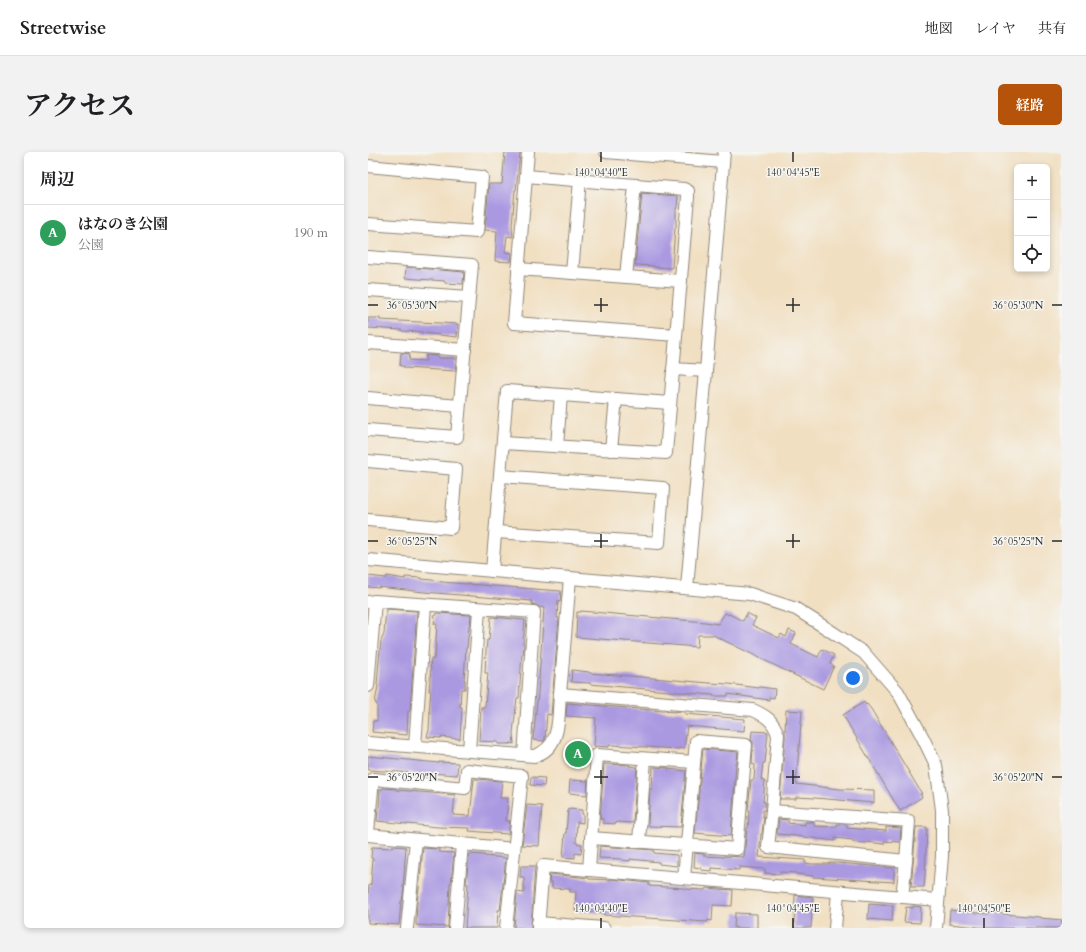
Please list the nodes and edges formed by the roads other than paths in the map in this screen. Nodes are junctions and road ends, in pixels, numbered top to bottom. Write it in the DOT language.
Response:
graph roads {
  1 [pos="528,152"];
  2 [pos="606,152"];
  3 [pos="611,152"];
  4 [pos="723,157"];
  5 [pos="368,166"];
  6 [pos="526,176"];
  7 [pos="580,180"];
  8 [pos="635,185"];
  9 [pos="368,224"];
  10 [pos="368,257"];
  11 [pos="518,269"];
  12 [pos="572,273"];
  13 [pos="626,277"];
  14 [pos="681,281"];
  15 [pos="368,290"];
  16 [pos="469,297"];
  17 [pos="676,335"];
  18 [pos="368,342"];
  19 [pos="465,350"];
  20 [pos="673,369"];
  21 [pos="706,371"];
  22 [pos="561,395"];
  23 [pos="368,398"];
  24 [pos="616,399"];
  25 [pos="670,403"];
  26 [pos="460,406"];
  27 [pos="368,430"];
  28 [pos="502,443"];
  29 [pos="557,446"];
  30 [pos="611,450"];
  31 [pos="368,461"];
  32 [pos="500,476"];
  33 [pos="368,520"];
  34 [pos="496,532"];
  35 [pos="368,560"];
  36 [pos="492,571"];
  37 [pos="570,578"];
  38 [pos="687,588"];
  39 [pos="371,602"];
  40 [pos="425,605"];
  41 [pos="479,609"];
  42 [pos="368,686"];
  43 [pos="560,694"];
  44 [pos="368,743"];
  45 [pos="414,746"];
  46 [pos="469,751"];
  47 [pos="524,755"];
  48 [pos="645,759"];
  49 [pos="694,762"];
  50 [pos="772,811"];
  51 [pos="368,832"];
  52 [pos="368,835"];
  53 [pos="590,838"];
  54 [pos="416,840"];
  55 [pos="639,842"];
  56 [pos="462,844"];
  57 [pos="687,845"];
  58 [pos="514,850"];
  59 [pos="906,861"];
  60 [pos="589,870"];
  61 [pos="684,878"];
  62 [pos="838,892"];
  63 [pos="902,897"];
  64 [pos="938,900"];
  65 [pos="538,925"];
  66 [pos="407,928"];
  67 [pos="455,928"];
  68 [pos="506,928"];
  69 [pos="604,928"];
  70 [pos="835,928"];
  71 [pos="936,928"];
  1 -- 6 [label="street"];
  2 -- 3 [label="street"];
  3 -- 4 [label="street"];
  4 -- 21 [label="street"];
  5 -- 9 [label="street"];
  6 -- 7 [label="street"];
  6 -- 11 [label="street"];
  7 -- 8 [label="street"];
  7 -- 12 [label="street"];
  8 -- 13 [label="street"];
  8 -- 14 [label="street"];
  10 -- 16 [label="street"];
  11 -- 12 [label="street"];
  11 -- 17 [label="street"];
  12 -- 13 [label="street"];
  13 -- 14 [label="street"];
  14 -- 17 [label="street"];
  15 -- 16 [label="street"];
  16 -- 19 [label="street"];
  17 -- 20 [label="street"];
  18 -- 19 [label="street"];
  19 -- 26 [label="street"];
  20 -- 21 [label="street"];
  20 -- 25 [label="street"];
  21 -- 38 [label="street"];
  22 -- 24 [label="street"];
  22 -- 28 [label="street"];
  22 -- 29 [label="street"];
  23 -- 26 [label="street"];
  24 -- 25 [label="street"];
  24 -- 30 [label="street"];
  25 -- 30 [label="street"];
  26 -- 27 [label="street"];
  28 -- 29 [label="street"];
  28 -- 32 [label="street"];
  29 -- 30 [label="street"];
  31 -- 33 [label="street"];
  32 -- 34 [label="street"];
  32 -- 34 [label="street"];
  34 -- 36 [label="street"];
  35 -- 36 [label="street"];
  36 -- 37 [label="street"];
  37 -- 38 [label="street"];
  37 -- 43 [label="street"];
  38 -- 64 [label="street"];
  39 -- 40 [label="street"];
  39 -- 42 [label="street"];
  40 -- 41 [label="street"];
  40 -- 45 [label="street"];
  41 -- 46 [label="street"];
  41 -- 47 [label="street"];
  43 -- 47 [label="street"];
  43 -- 50 [label="street"];
  44 -- 45 [label="street"];
  45 -- 46 [label="street"];
  46 -- 47 [label="street"];
  48 -- 49 [label="street"];
  48 -- 53 [label="street"];
  48 -- 55 [label="street"];
  49 -- 57 [label="street"];
  49 -- 57 [label="street"];
  50 -- 59 [label="street"];
  50 -- 59 [label="street"];
  51 -- 58 [label="street"];
  52 -- 54 [label="street"];
  53 -- 55 [label="street"];
  53 -- 60 [label="street"];
  54 -- 56 [label="street"];
  54 -- 66 [label="street"];
  55 -- 57 [label="street"];
  56 -- 58 [label="street"];
  56 -- 67 [label="street"];
  57 -- 61 [label="street"];
  58 -- 68 [label="street"];
  59 -- 63 [label="street"];
  60 -- 61 [label="street"];
  60 -- 65 [label="street"];
  61 -- 62 [label="street"];
  62 -- 63 [label="street"];
  62 -- 70 [label="street"];
  63 -- 64 [label="street"];
  64 -- 71 [label="street"];
  65 -- 69 [label="street"];
}
